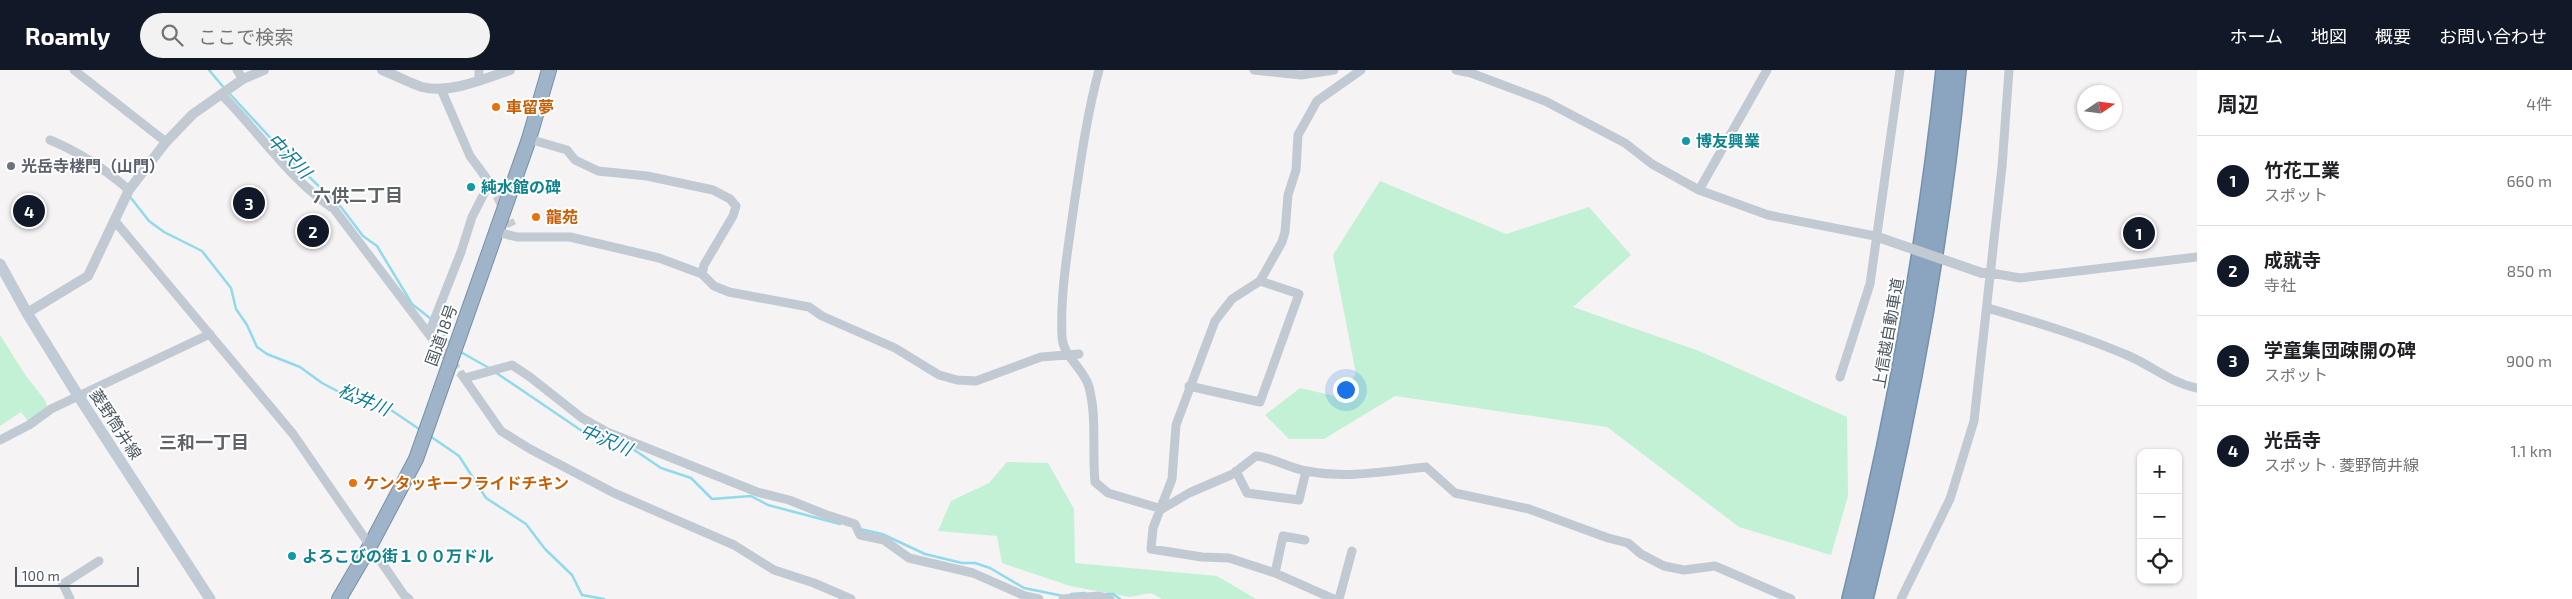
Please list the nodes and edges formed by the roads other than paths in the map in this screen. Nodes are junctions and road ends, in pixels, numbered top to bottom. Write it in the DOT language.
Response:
graph roads {
  1 [pos="74,70"];
  2 [pos="264,70"];
  3 [pos="382,70"];
  4 [pos="510,70"];
  5 [pos="549,70"];
  6 [pos="1099,70"];
  7 [pos="1254,70"];
  8 [pos="1334,70"];
  9 [pos="1361,70"];
  10 [pos="1456,70"];
  11 [pos="1767,70"];
  12 [pos="1900,70"];
  13 [pos="1944,70"];
  14 [pos="1958,70"];
  15 [pos="2009,70"];
  16 [pos="240,74"];
  17 [pos="479,75"];
  18 [pos="441,88"];
  19 [pos="222,95"];
  20 [pos="529,139"];
  21 [pos="50,140"];
  22 [pos="166,142"];
  23 [pos="1698,190"];
  24 [pos="128,191"];
  25 [pos="114,220"];
  26 [pos="512,226"];
  27 [pos="496,232"];
  28 [pos="1875,236"];
  29 [pos="517,237"];
  30 [pos="2197,257"];
  31 [pos="0,264"];
  32 [pos="1987,273"];
  33 [pos="702,274"];
  34 [pos="1260,281"];
  35 [pos="1988,308"];
  36 [pos="27,313"];
  37 [pos="210,334"];
  38 [pos="1067,354"];
  39 [pos="1079,354"];
  40 [pos="1840,377"];
  41 [pos="1189,386"];
  42 [pos="2197,388"];
  43 [pos="79,397"];
  44 [pos="0,440"];
  45 [pos="1236,471"];
  46 [pos="1306,471"];
  47 [pos="1162,509"];
  48 [pos="1305,540"];
  49 [pos="370,546"];
  50 [pos="1352,551"];
  51 [pos="98,561"];
  52 [pos="1275,573"];
  53 [pos="70,599"];
  54 [pos="210,599"];
  55 [pos="339,599"];
  56 [pos="409,599"];
  57 [pos="851,599"];
  58 [pos="1039,599"];
  59 [pos="1063,599"];
  60 [pos="1110,599"];
  61 [pos="1334,599"];
  62 [pos="1339,599"];
  63 [pos="1791,599"];
  64 [pos="1850,599"];
  65 [pos="1865,599"];
  66 [pos="1901,599"];
  1 -- 22 [label="street"];
  2 -- 16 [label="street"];
  3 -- 18 [label="street"];
  4 -- 17 [label="street"];
  5 -- 20 [label="highway, 国道18号"];
  6 -- 38 [label="street"];
  7 -- 8 [label="street"];
  9 -- 34 [label="street"];
  10 -- 23 [label="street"];
  11 -- 23 [label="street"];
  12 -- 28 [label="street"];
  13 -- 64 [label="highway, 上信越自動車道"];
  14 -- 65 [label="highway, 上信越自動車道"];
  15 -- 32 [label="street"];
  16 -- 19 [label="street"];
  17 -- 18 [label="street"];
  18 -- 19 [label="street"];
  19 -- 22 [label="street"];
  20 -- 27 [label="highway, 国道18号"];
  20 -- 33 [label="street"];
  21 -- 24 [label="street"];
  22 -- 24 [label="street"];
  23 -- 28 [label="street"];
  24 -- 25 [label="street"];
  25 -- 36 [label="street"];
  25 -- 37 [label="street"];
  26 -- 29 [label="street"];
  27 -- 29 [label="street"];
  27 -- 49 [label="highway, 国道18号"];
  28 -- 32 [label="street, bridge"];
  28 -- 40 [label="street"];
  29 -- 33 [label="street"];
  30 -- 32 [label="street"];
  31 -- 36 [label="main road, 菱野筒井線"];
  32 -- 35 [label="street"];
  33 -- 38 [label="street"];
  34 -- 41 [label="street"];
  34 -- 41 [label="street"];
  35 -- 42 [label="street"];
  35 -- 66 [label="street"];
  36 -- 43 [label="main road, 菱野筒井線"];
  37 -- 43 [label="street"];
  37 -- 49 [label="street"];
  38 -- 39 [label="street"];
  38 -- 47 [label="street"];
  41 -- 47 [label="street"];
  43 -- 44 [label="street"];
  43 -- 54 [label="main road, 菱野筒井線"];
  45 -- 46 [label="street"];
  45 -- 46 [label="street"];
  45 -- 47 [label="street"];
  46 -- 63 [label="street"];
  47 -- 52 [label="street"];
  48 -- 52 [label="street"];
  49 -- 55 [label="highway, 国道18号"];
  49 -- 56 [label="street"];
  50 -- 62 [label="street"];
  51 -- 53 [label="street"];
  52 -- 61 [label="street"];
  57 -- 58 [label="street"];
  59 -- 60 [label="street"];
}
